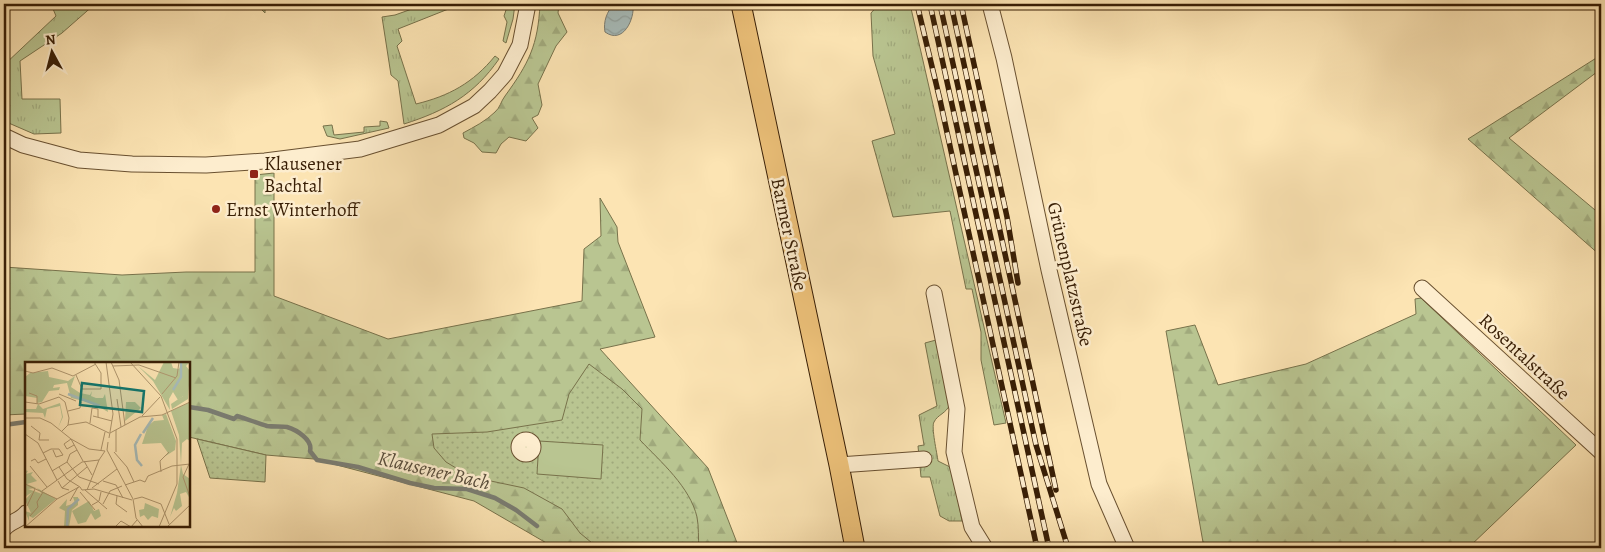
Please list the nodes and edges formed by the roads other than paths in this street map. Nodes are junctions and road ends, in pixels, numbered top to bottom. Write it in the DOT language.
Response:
graph roads {
  1 [pos="528,4"];
  2 [pos="741,4"];
  3 [pos="990,4"];
  4 [pos="4,136"];
  5 [pos="1422,288"];
  6 [pos="934,293"];
  7 [pos="1601,452"];
  8 [pos="924,459"];
  9 [pos="839,465"];
  10 [pos="25,514"];
  11 [pos="4,529"];
  12 [pos="855,548"];
  13 [pos="985,548"];
  14 [pos="1127,548"];
  1 -- 4 [label="street"];
  2 -- 9 [label="main road, Barmer Straße"];
  3 -- 14 [label="street, Grünenplatzstraße"];
  5 -- 7 [label="street, Rosentalstraße"];
  6 -- 13 [label="street"];
  8 -- 9 [label="street"];
  9 -- 12 [label="main road, Barmer Straße"];
  10 -- 11 [label="street"];
}
